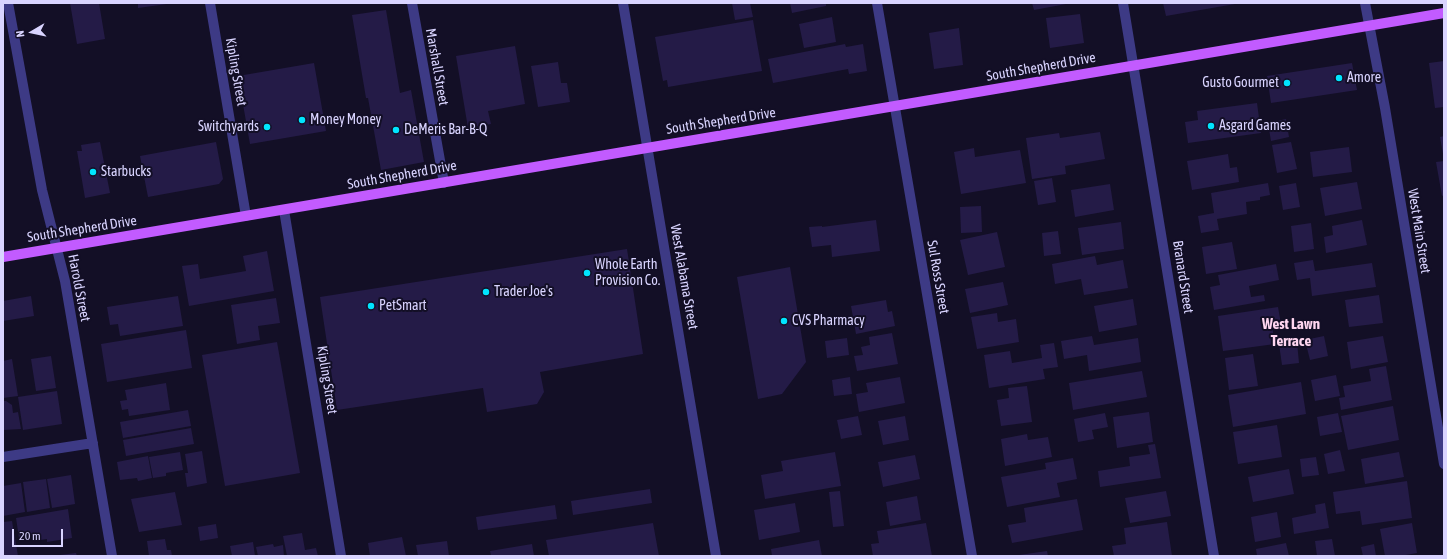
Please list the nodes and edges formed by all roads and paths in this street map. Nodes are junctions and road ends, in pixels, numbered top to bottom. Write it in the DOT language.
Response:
graph roads {
  1 [pos="8,3"];
  2 [pos="210,3"];
  3 [pos="412,3"];
  4 [pos="622,3"];
  5 [pos="877,3"];
  6 [pos="1122,3"];
  7 [pos="1365,3"];
  8 [pos="1444,13"];
  9 [pos="1369,27"];
  10 [pos="1133,66"];
  11 [pos="894,107"];
  12 [pos="648,148"];
  13 [pos="444,182"];
  14 [pos="284,210"];
  15 [pos="246,216"];
  16 [pos="57,248"];
  17 [pos="3,257"];
  18 [pos="93,443"];
  19 [pos="3,457"];
  20 [pos="1444,464"];
  21 [pos="112,556"];
  22 [pos="341,556"];
  23 [pos="716,556"];
  24 [pos="972,556"];
  25 [pos="1214,556"];
  1 -- 16 [label="street, Harold Street"];
  2 -- 15 [label="street, Kipling Street"];
  3 -- 13 [label="street, Marshall Street"];
  4 -- 12 [label="street, West Alabama Street"];
  5 -- 11 [label="street, Sul Ross Street"];
  6 -- 10 [label="street, Branard Street"];
  7 -- 9 [label="street, West Main Street"];
  8 -- 9 [label="main road, South Shepherd Drive"];
  9 -- 10 [label="main road, South Shepherd Drive"];
  9 -- 20 [label="street, West Main Street"];
  10 -- 11 [label="main road, South Shepherd Drive"];
  10 -- 25 [label="street, Branard Street"];
  11 -- 12 [label="main road, South Shepherd Drive"];
  11 -- 24 [label="street, Sul Ross Street"];
  12 -- 13 [label="main road, South Shepherd Drive"];
  12 -- 23 [label="street, West Alabama Street"];
  13 -- 14 [label="main road, South Shepherd Drive"];
  14 -- 15 [label="main road, South Shepherd Drive"];
  14 -- 22 [label="street, Kipling Street"];
  15 -- 16 [label="main road, South Shepherd Drive"];
  16 -- 17 [label="main road, South Shepherd Drive"];
  16 -- 18 [label="street, Harold Street"];
  18 -- 19 [label="street"];
  18 -- 21 [label="street, Harold Street"];
}
